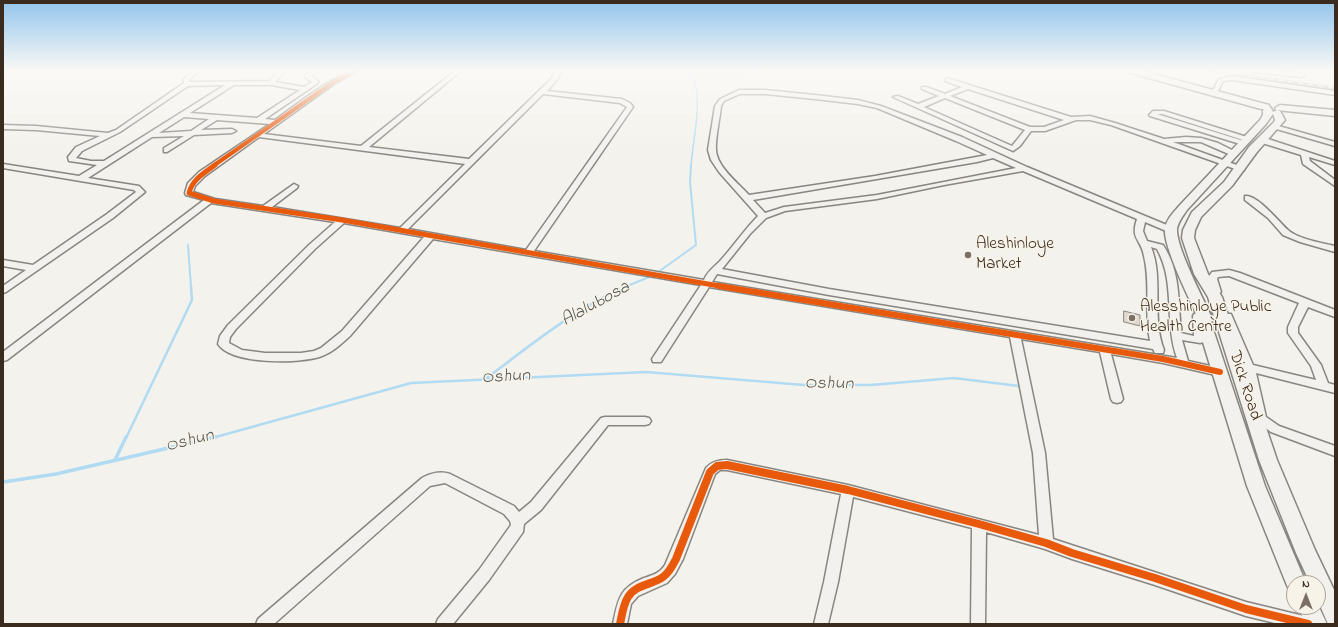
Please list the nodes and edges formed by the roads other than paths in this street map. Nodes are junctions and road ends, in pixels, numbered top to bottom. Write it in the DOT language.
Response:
graph roads {
  1 [pos="165,99"];
  2 [pos="209,99"];
  3 [pos="290,99"];
  4 [pos="309,99"];
  5 [pos="423,99"];
  6 [pos="535,99"];
  7 [pos="607,99"];
  8 [pos="724,99"];
  9 [pos="827,99"];
  10 [pos="901,99"];
  11 [pos="940,99"];
  12 [pos="952,99"];
  13 [pos="1006,99"];
  14 [pos="1231,99"];
  15 [pos="1241,99"];
  16 [pos="918,107"];
  17 [pos="1275,112"];
  18 [pos="1335,113"];
  19 [pos="184,115"];
  20 [pos="1335,116"];
  21 [pos="216,117"];
  22 [pos="1069,119"];
  23 [pos="259,120"];
  24 [pos="277,122"];
  25 [pos="3,127"];
  26 [pos="1030,129"];
  27 [pos="232,131"];
  28 [pos="192,133"];
  29 [pos="108,135"];
  30 [pos="153,135"];
  31 [pos="258,135"];
  32 [pos="1262,140"];
  33 [pos="1164,141"];
  34 [pos="1335,144"];
  35 [pos="362,149"];
  36 [pos="1237,149"];
  37 [pos="167,150"];
  38 [pos="1305,154"];
  39 [pos="994,155"];
  40 [pos="471,162"];
  41 [pos="108,163"];
  42 [pos="1335,163"];
  43 [pos="3,166"];
  44 [pos="1241,168"];
  45 [pos="1024,169"];
  46 [pos="82,178"];
  47 [pos="1335,184"];
  48 [pos="294,186"];
  49 [pos="747,198"];
  50 [pos="1248,198"];
  51 [pos="210,200"];
  52 [pos="264,209"];
  53 [pos="763,216"];
  54 [pos="1142,217"];
  55 [pos="342,220"];
  56 [pos="1171,230"];
  57 [pos="401,231"];
  58 [pos="430,236"];
  59 [pos="1143,243"];
  60 [pos="1335,249"];
  61 [pos="528,253"];
  62 [pos="3,263"];
  63 [pos="33,268"];
  64 [pos="716,271"];
  65 [pos="707,283"];
  66 [pos="3,290"];
  67 [pos="1305,302"];
  68 [pos="1335,314"];
  69 [pos="1204,316"];
  70 [pos="1223,320"];
  71 [pos="1014,334"];
  72 [pos="1176,336"];
  73 [pos="1156,346"];
  74 [pos="1105,349"];
  75 [pos="3,356"];
  76 [pos="658,359"];
  77 [pos="1164,359"];
  78 [pos="1184,364"];
  79 [pos="1249,368"];
  80 [pos="1220,372"];
  81 [pos="1324,387"];
  82 [pos="1335,389"];
  83 [pos="1117,399"];
  84 [pos="644,420"];
  85 [pos="1335,451"];
  86 [pos="848,490"];
  87 [pos="518,521"];
  88 [pos="979,524"];
  89 [pos="1046,543"];
  90 [pos="1293,575"];
  91 [pos="1312,615"];
  92 [pos="1335,616"];
  93 [pos="264,624"];
  94 [pos="443,624"];
  95 [pos="620,624"];
  96 [pos="821,624"];
  97 [pos="978,624"];
  98 [pos="1308,624"];
  99 [pos="1317,624"];
  1 -- 29 [label="street"];
  2 -- 19 [label="street"];
  3 -- 23 [label="street"];
  4 -- 24 [label="street"];
  5 -- 35 [label="street"];
  6 -- 40 [label="street"];
  7 -- 61 [label="street"];
  8 -- 49 [label="street"];
  9 -- 39 [label="street"];
  10 -- 16 [label="street"];
  11 -- 16 [label="street"];
  12 -- 26 [label="street"];
  13 -- 22 [label="street"];
  14 -- 17 [label="main road"];
  15 -- 17 [label="main road"];
  16 -- 26 [label="street"];
  17 -- 18 [label="main road"];
  17 -- 20 [label="main road"];
  17 -- 32 [label="main road, Dick Road"];
  17 -- 34 [label="street"];
  17 -- 36 [label="main road"];
  19 -- 21 [label="street"];
  19 -- 30 [label="street"];
  21 -- 23 [label="street"];
  21 -- 28 [label="street"];
  22 -- 26 [label="street"];
  22 -- 33 [label="street"];
  23 -- 24 [label="street"];
  24 -- 31 [label="street"];
  25 -- 29 [label="street"];
  27 -- 28 [label="street"];
  28 -- 30 [label="street"];
  28 -- 37 [label="street"];
  29 -- 41 [label="street"];
  30 -- 41 [label="street"];
  31 -- 35 [label="street"];
  31 -- 51 [label="street"];
  32 -- 38 [label="street"];
  32 -- 44 [label="main road, Dick Road"];
  33 -- 36 [label="street"];
  33 -- 36 [label="street"];
  35 -- 40 [label="street"];
  36 -- 36 [label="street"];
  36 -- 44 [label="street"];
  36 -- 56 [label="main road"];
  38 -- 42 [label="street"];
  38 -- 47 [label="street"];
  39 -- 45 [label="street"];
  39 -- 49 [label="street"];
  40 -- 57 [label="street"];
  41 -- 46 [label="street"];
  43 -- 46 [label="street"];
  44 -- 70 [label="main road, Dick Road"];
  45 -- 53 [label="street"];
  45 -- 54 [label="street"];
  46 -- 63 [label="street"];
  48 -- 52 [label="street"];
  49 -- 53 [label="street"];
  50 -- 60 [label="street"];
  51 -- 52 [label="street"];
  51 -- 75 [label="street"];
  52 -- 55 [label="street"];
  53 -- 64 [label="street"];
  54 -- 56 [label="street"];
  54 -- 59 [label="street"];
  55 -- 57 [label="street"];
  55 -- 58 [label="street"];
  56 -- 69 [label="main road, Dick Road"];
  57 -- 58 [label="street"];
  58 -- 61 [label="street"];
  59 -- 72 [label="street"];
  59 -- 73 [label="street"];
  61 -- 65 [label="street"];
  62 -- 63 [label="street"];
  63 -- 66 [label="street"];
  64 -- 65 [label="street"];
  64 -- 73 [label="street"];
  65 -- 71 [label="street"];
  65 -- 76 [label="street"];
  67 -- 68 [label="street"];
  67 -- 79 [label="street"];
  67 -- 81 [label="street"];
  69 -- 70 [label="street"];
  69 -- 72 [label="street"];
  69 -- 80 [label="main road, Dick Road"];
  70 -- 92 [label="main road, Dick Road"];
  71 -- 74 [label="street"];
  71 -- 89 [label="street"];
  72 -- 78 [label="street"];
  73 -- 77 [label="street"];
  74 -- 77 [label="street"];
  74 -- 83 [label="street"];
  77 -- 78 [label="street"];
  78 -- 80 [label="street"];
  79 -- 81 [label="street"];
  79 -- 85 [label="street"];
  80 -- 90 [label="main road, Dick Road"];
  81 -- 82 [label="street"];
  84 -- 87 [label="street"];
  86 -- 88 [label="street"];
  86 -- 95 [label="street"];
  86 -- 96 [label="street"];
  87 -- 93 [label="street"];
  87 -- 94 [label="street"];
  88 -- 89 [label="street"];
  88 -- 97 [label="street"];
  89 -- 98 [label="street"];
  91 -- 99 [label="main road"];
}
